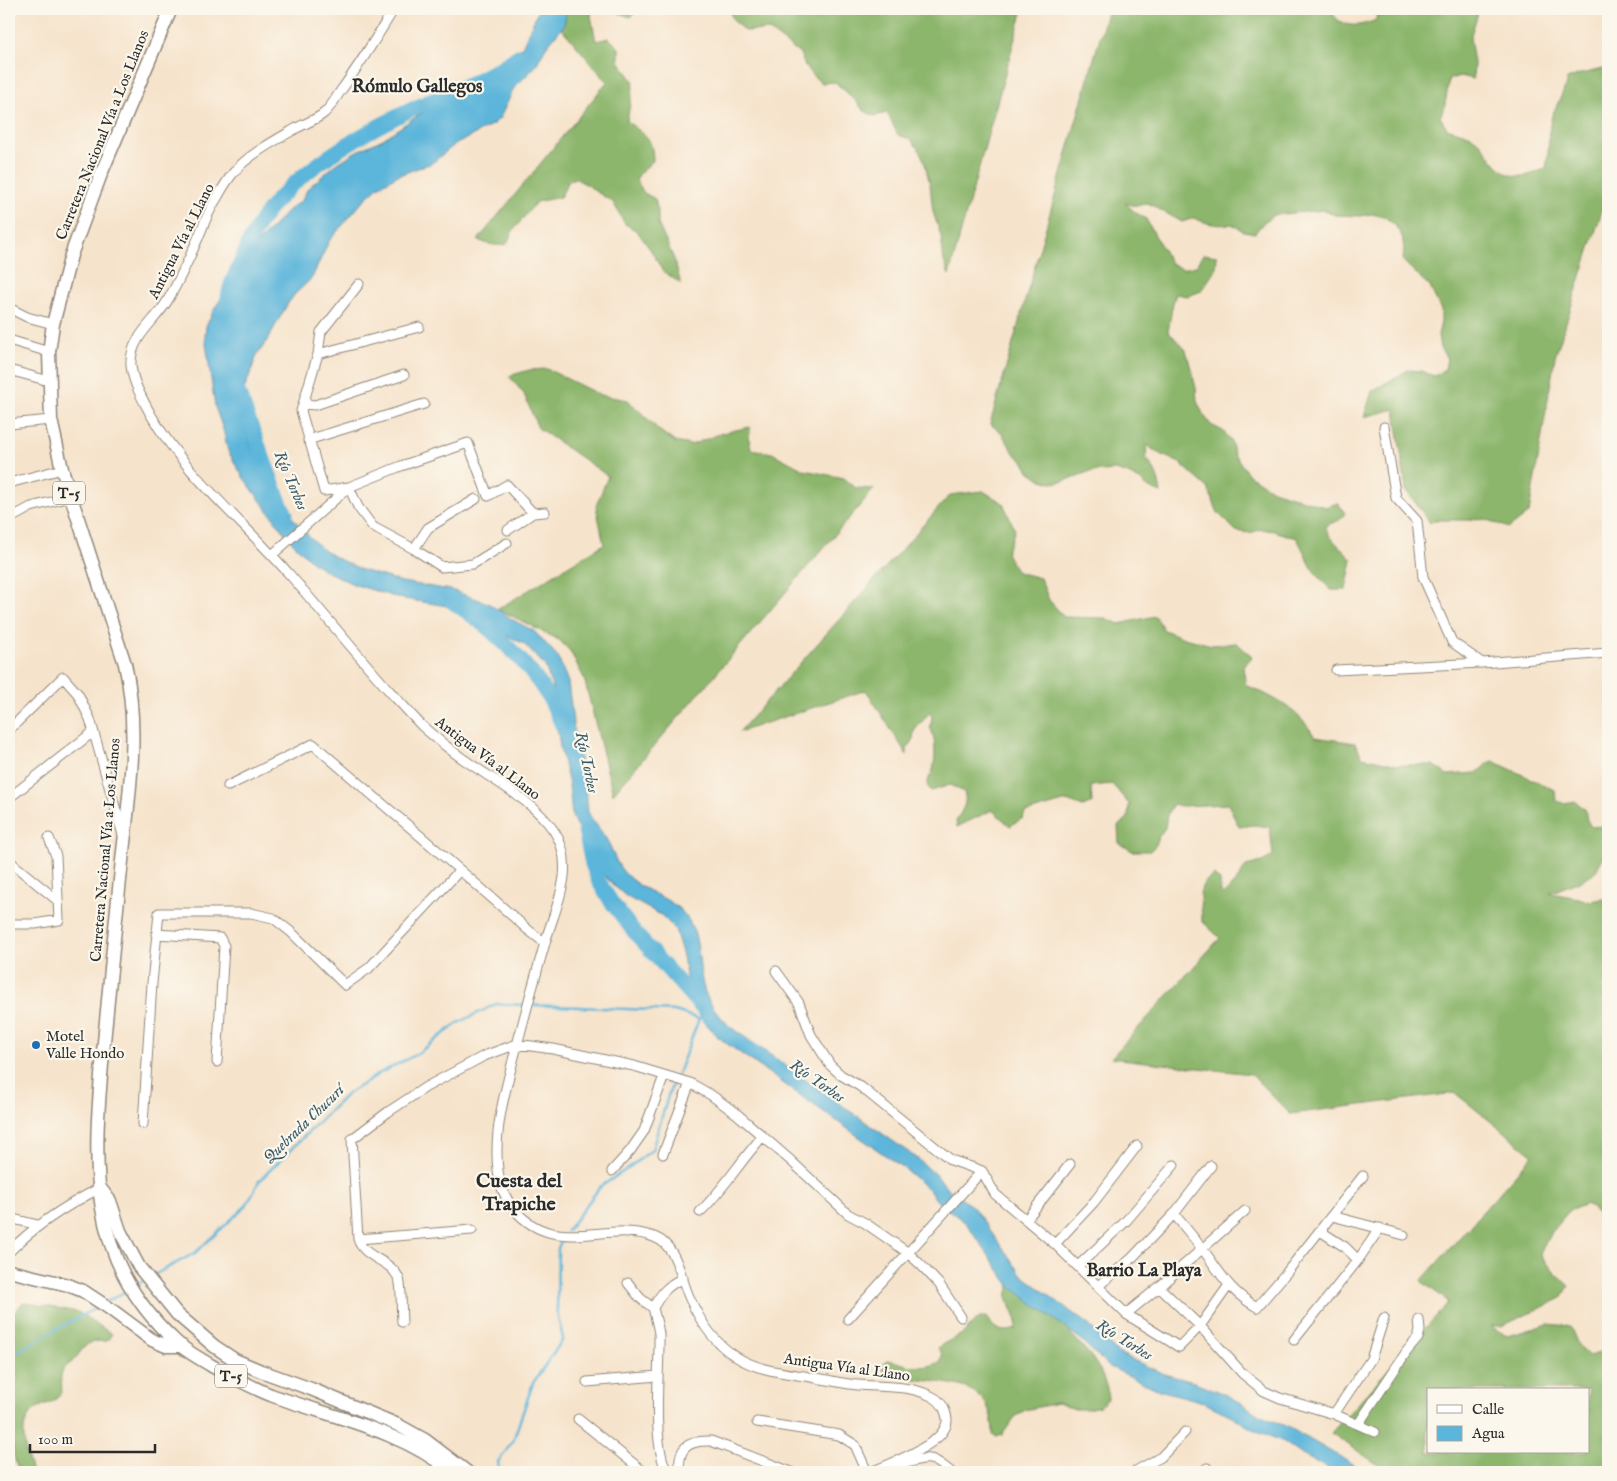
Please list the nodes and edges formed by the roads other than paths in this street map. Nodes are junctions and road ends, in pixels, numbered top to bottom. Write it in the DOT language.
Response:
graph roads {
  1 [pos="171,9"];
  2 [pos="394,9"];
  3 [pos="359,284"];
  4 [pos="9,308"];
  5 [pos="53,324"];
  6 [pos="418,327"];
  7 [pos="9,340"];
  8 [pos="49,352"];
  9 [pos="318,354"];
  10 [pos="9,370"];
  11 [pos="404,375"];
  12 [pos="49,381"];
  13 [pos="303,404"];
  14 [pos="424,404"];
  15 [pos="51,420"];
  16 [pos="9,424"];
  17 [pos="1384,427"];
  18 [pos="308,440"];
  19 [pos="62,469"];
  20 [pos="9,483"];
  21 [pos="349,487"];
  22 [pos="70,497"];
  23 [pos="476,499"];
  24 [pos="545,512"];
  25 [pos="533,513"];
  26 [pos="9,519"];
  27 [pos="508,530"];
  28 [pos="507,543"];
  29 [pos="414,549"];
  30 [pos="272,555"];
  31 [pos="1608,653"];
  32 [pos="1482,664"];
  33 [pos="1336,670"];
  34 [pos="9,730"];
  35 [pos="93,732"];
  36 [pos="228,786"];
  37 [pos="9,798"];
  38 [pos="49,838"];
  39 [pos="124,841"];
  40 [pos="9,859"];
  41 [pos="460,870"];
  42 [pos="57,900"];
  43 [pos="9,924"];
  44 [pos="156,934"];
  45 [pos="545,943"];
  46 [pos="776,971"];
  47 [pos="517,1044"];
  48 [pos="216,1062"];
  49 [pos="664,1076"];
  50 [pos="690,1083"];
  51 [pos="143,1124"];
  52 [pos="763,1136"];
  53 [pos="1138,1146"];
  54 [pos="663,1154"];
  55 [pos="1070,1164"];
  56 [pos="1174,1165"];
  57 [pos="1211,1166"];
  58 [pos="612,1171"];
  59 [pos="982,1171"];
  60 [pos="1363,1176"];
  61 [pos="100,1188"];
  62 [pos="1245,1211"];
  63 [pos="700,1212"];
  64 [pos="1174,1214"];
  65 [pos="1332,1216"];
  66 [pos="9,1218"];
  67 [pos="1026,1220"];
  68 [pos="38,1225"];
  69 [pos="1380,1228"];
  70 [pos="472,1230"];
  71 [pos="1320,1231"];
  72 [pos="1404,1235"];
  73 [pos="358,1239"];
  74 [pos="1055,1244"];
  75 [pos="1203,1249"];
  76 [pos="9,1252"];
  77 [pos="907,1252"];
  78 [pos="1358,1260"];
  79 [pos="1078,1266"];
  80 [pos="9,1271"];
  81 [pos="683,1278"];
  82 [pos="628,1283"];
  83 [pos="1228,1285"];
  84 [pos="1098,1286"];
  85 [pos="1159,1287"];
  86 [pos="653,1308"];
  87 [pos="1126,1314"];
  88 [pos="961,1317"];
  89 [pos="1384,1318"];
  90 [pos="848,1319"];
  91 [pos="1419,1320"];
  92 [pos="402,1322"];
  93 [pos="1200,1326"];
  94 [pos="1294,1340"];
  95 [pos="182,1346"];
  96 [pos="658,1376"];
  97 [pos="587,1382"];
  98 [pos="1334,1414"];
  99 [pos="578,1419"];
  100 [pos="757,1422"];
  101 [pos="1359,1423"];
  102 [pos="1185,1432"];
  103 [pos="1375,1432"];
  104 [pos="893,1463"];
  105 [pos="452,1472"];
  106 [pos="468,1472"];
  107 [pos="644,1472"];
  108 [pos="667,1472"];
  109 [pos="680,1472"];
  110 [pos="791,1472"];
  111 [pos="869,1472"];
  112 [pos="951,1472"];
  113 [pos="1134,1472"];
  1 -- 5 [label="highway, Carretera Nacional Vía a Los Llanos / T-5"];
  2 -- 30 [label="street, Antigua Vía al Llano"];
  3 -- 9 [label="street"];
  4 -- 5 [label="street"];
  5 -- 8 [label="highway, Carretera Nacional Vía a Los Llanos / T-5"];
  6 -- 9 [label="street"];
  7 -- 8 [label="street"];
  8 -- 12 [label="highway, Carretera Nacional Vía a Los Llanos / T-5"];
  9 -- 13 [label="street"];
  10 -- 12 [label="street"];
  11 -- 13 [label="street"];
  12 -- 15 [label="highway, Carretera Nacional Vía a Los Llanos / T-5"];
  13 -- 18 [label="street"];
  14 -- 18 [label="street"];
  15 -- 16 [label="street"];
  15 -- 19 [label="highway, Carretera Nacional Vía a Los Llanos / T-5"];
  17 -- 32 [label="street"];
  18 -- 21 [label="street"];
  19 -- 20 [label="street"];
  19 -- 22 [label="highway, Carretera Nacional Vía a Los Llanos / T-5"];
  21 -- 25 [label="street"];
  21 -- 29 [label="street"];
  21 -- 30 [label="street"];
  22 -- 26 [label="street"];
  22 -- 39 [label="highway, Carretera Nacional Vía a Los Llanos / T-5"];
  23 -- 29 [label="street"];
  24 -- 25 [label="street"];
  25 -- 27 [label="street"];
  28 -- 29 [label="street"];
  30 -- 45 [label="street, Antigua Vía al Llano"];
  31 -- 32 [label="street"];
  32 -- 33 [label="street"];
  34 -- 35 [label="street"];
  35 -- 37 [label="street"];
  35 -- 39 [label="street"];
  36 -- 41 [label="street"];
  38 -- 42 [label="street"];
  39 -- 61 [label="highway, Carretera Nacional Vía a Los Llanos / T-5"];
  40 -- 42 [label="street"];
  41 -- 44 [label="street"];
  41 -- 45 [label="street"];
  42 -- 43 [label="street"];
  44 -- 48 [label="street"];
  44 -- 51 [label="street"];
  45 -- 47 [label="street, Antigua Vía al Llano"];
  46 -- 59 [label="street"];
  47 -- 49 [label="street"];
  47 -- 73 [label="street"];
  47 -- 81 [label="street, Antigua Vía al Llano"];
  49 -- 50 [label="street"];
  49 -- 58 [label="street"];
  50 -- 52 [label="street"];
  50 -- 54 [label="street"];
  52 -- 63 [label="street"];
  52 -- 77 [label="street"];
  53 -- 74 [label="street"];
  55 -- 67 [label="street"];
  56 -- 79 [label="street"];
  57 -- 64 [label="street"];
  59 -- 67 [label="street"];
  59 -- 77 [label="street"];
  60 -- 65 [label="street"];
  61 -- 68 [label="street"];
  61 -- 95 [label="highway, Carretera Nacional Vía a Los Llanos / T-5"];
  61 -- 106 [label="highway, Carretera Nacional Vía a Los Llanos / T-5"];
  62 -- 75 [label="street"];
  64 -- 75 [label="street"];
  64 -- 84 [label="street"];
  65 -- 69 [label="street"];
  65 -- 71 [label="street"];
  66 -- 68 [label="street"];
  67 -- 74 [label="street"];
  68 -- 76 [label="street"];
  69 -- 72 [label="street"];
  69 -- 78 [label="street"];
  70 -- 73 [label="street"];
  71 -- 78 [label="street"];
  71 -- 83 [label="street"];
  73 -- 92 [label="street"];
  74 -- 79 [label="street"];
  75 -- 83 [label="street"];
  75 -- 85 [label="street"];
  77 -- 88 [label="street"];
  77 -- 90 [label="street"];
  78 -- 94 [label="street"];
  79 -- 84 [label="street"];
  80 -- 95 [label="highway"];
  81 -- 86 [label="street"];
  81 -- 104 [label="street, Antigua Vía al Llano"];
  82 -- 86 [label="street"];
  83 -- 93 [label="street"];
  84 -- 87 [label="street"];
  85 -- 87 [label="street"];
  85 -- 93 [label="street"];
  86 -- 96 [label="street"];
  87 -- 93 [label="street"];
  89 -- 98 [label="street"];
  91 -- 101 [label="street"];
  93 -- 98 [label="street"];
  95 -- 105 [label="highway, Carretera Nacional Vía a Los Llanos / T-5"];
  96 -- 97 [label="street"];
  96 -- 108 [label="street"];
  98 -- 101 [label="street"];
  99 -- 107 [label="street"];
  100 -- 111 [label="street"];
  101 -- 103 [label="street"];
  102 -- 113 [label="street"];
  104 -- 111 [label="street, Antigua Vía al Llano"];
  104 -- 112 [label="street"];
  109 -- 110 [label="street"];
}
